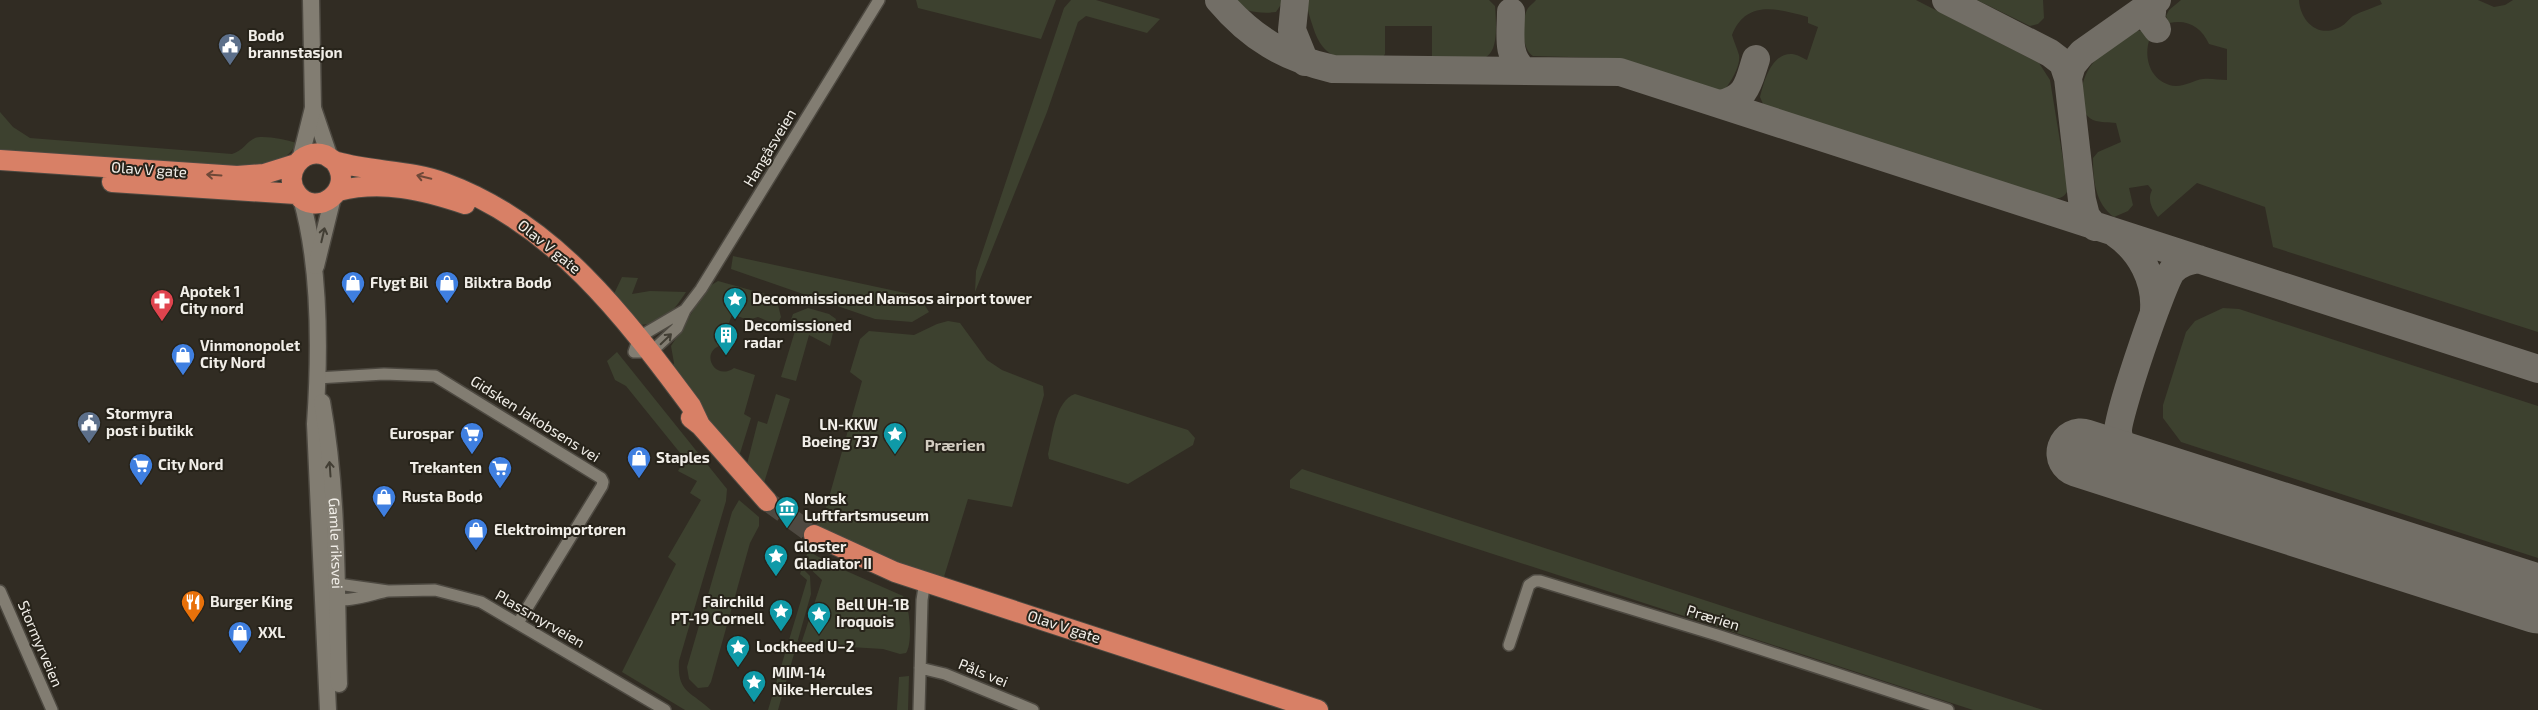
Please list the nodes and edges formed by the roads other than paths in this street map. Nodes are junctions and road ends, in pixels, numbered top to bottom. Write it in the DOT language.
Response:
graph roads {
  1 [pos="310,0"];
  2 [pos="878,0"];
  3 [pos="313,108"];
  4 [pos="0,160"];
  5 [pos="332,160"];
  6 [pos="298,162"];
  7 [pos="0,173"];
  8 [pos="335,194"];
  9 [pos="299,196"];
  10 [pos="315,274"];
  11 [pos="685,310"];
  12 [pos="641,347"];
  13 [pos="317,378"];
  14 [pos="767,501"];
  15 [pos="814,535"];
  16 [pos="925,581"];
  17 [pos="0,591"];
  18 [pos="333,591"];
  19 [pos="388,591"];
  20 [pos="518,623"];
  21 [pos="1510,645"];
  22 [pos="920,668"];
  23 [pos="52,710"];
  24 [pos="328,710"];
  25 [pos="340,710"];
  26 [pos="665,710"];
  27 [pos="919,710"];
  28 [pos="1033,710"];
  29 [pos="1318,710"];
  30 [pos="1948,710"];
  1 -- 3 [label="street"];
  2 -- 11 [label="street, Hangåsveien"];
  3 -- 5 [label="street"];
  3 -- 6 [label="street"];
  6 -- 4 [label="highway, Olav V gate, one-way"];
  5 -- 6 [label="highway, Olav V gate"];
  5 -- 8 [label="highway"];
  12 -- 5 [label="highway, Olav V gate, one-way"];
  6 -- 9 [label="highway"];
  7 -- 9 [label="highway, Olav V gate"];
  8 -- 9 [label="highway, Olav V gate"];
  10 -- 8 [label="street, Gamle riksvei, one-way"];
  8 -- 12 [label="highway, Olav V gate"];
  9 -- 10 [label="street, Gamle riksvei"];
  10 -- 13 [label="street, Gamle riksvei"];
  11 -- 12 [label="street"];
  12 -- 11 [label="street, one-way"];
  12 -- 14 [label="highway, Olav V gate"];
  13 -- 18 [label="street, Gamle riksvei"];
  13 -- 20 [label="street, Gidsken Jakobsens vei"];
  15 -- 16 [label="highway, Olav V gate"];
  16 -- 22 [label="street"];
  16 -- 29 [label="highway, Olav V gate"];
  17 -- 23 [label="street, Stormyrveien"];
  18 -- 19 [label="street, Plassmyrveien"];
  18 -- 19 [label="street, Plassmyrveien"];
  18 -- 24 [label="street, Gamle riksvei"];
  18 -- 25 [label="street, Gamle riksvei"];
  19 -- 20 [label="street, Plassmyrveien"];
  20 -- 26 [label="street, Plassmyrveien"];
  21 -- 30 [label="street, Prærien"];
  22 -- 27 [label="street"];
  22 -- 28 [label="street, Påls vei"];
}
